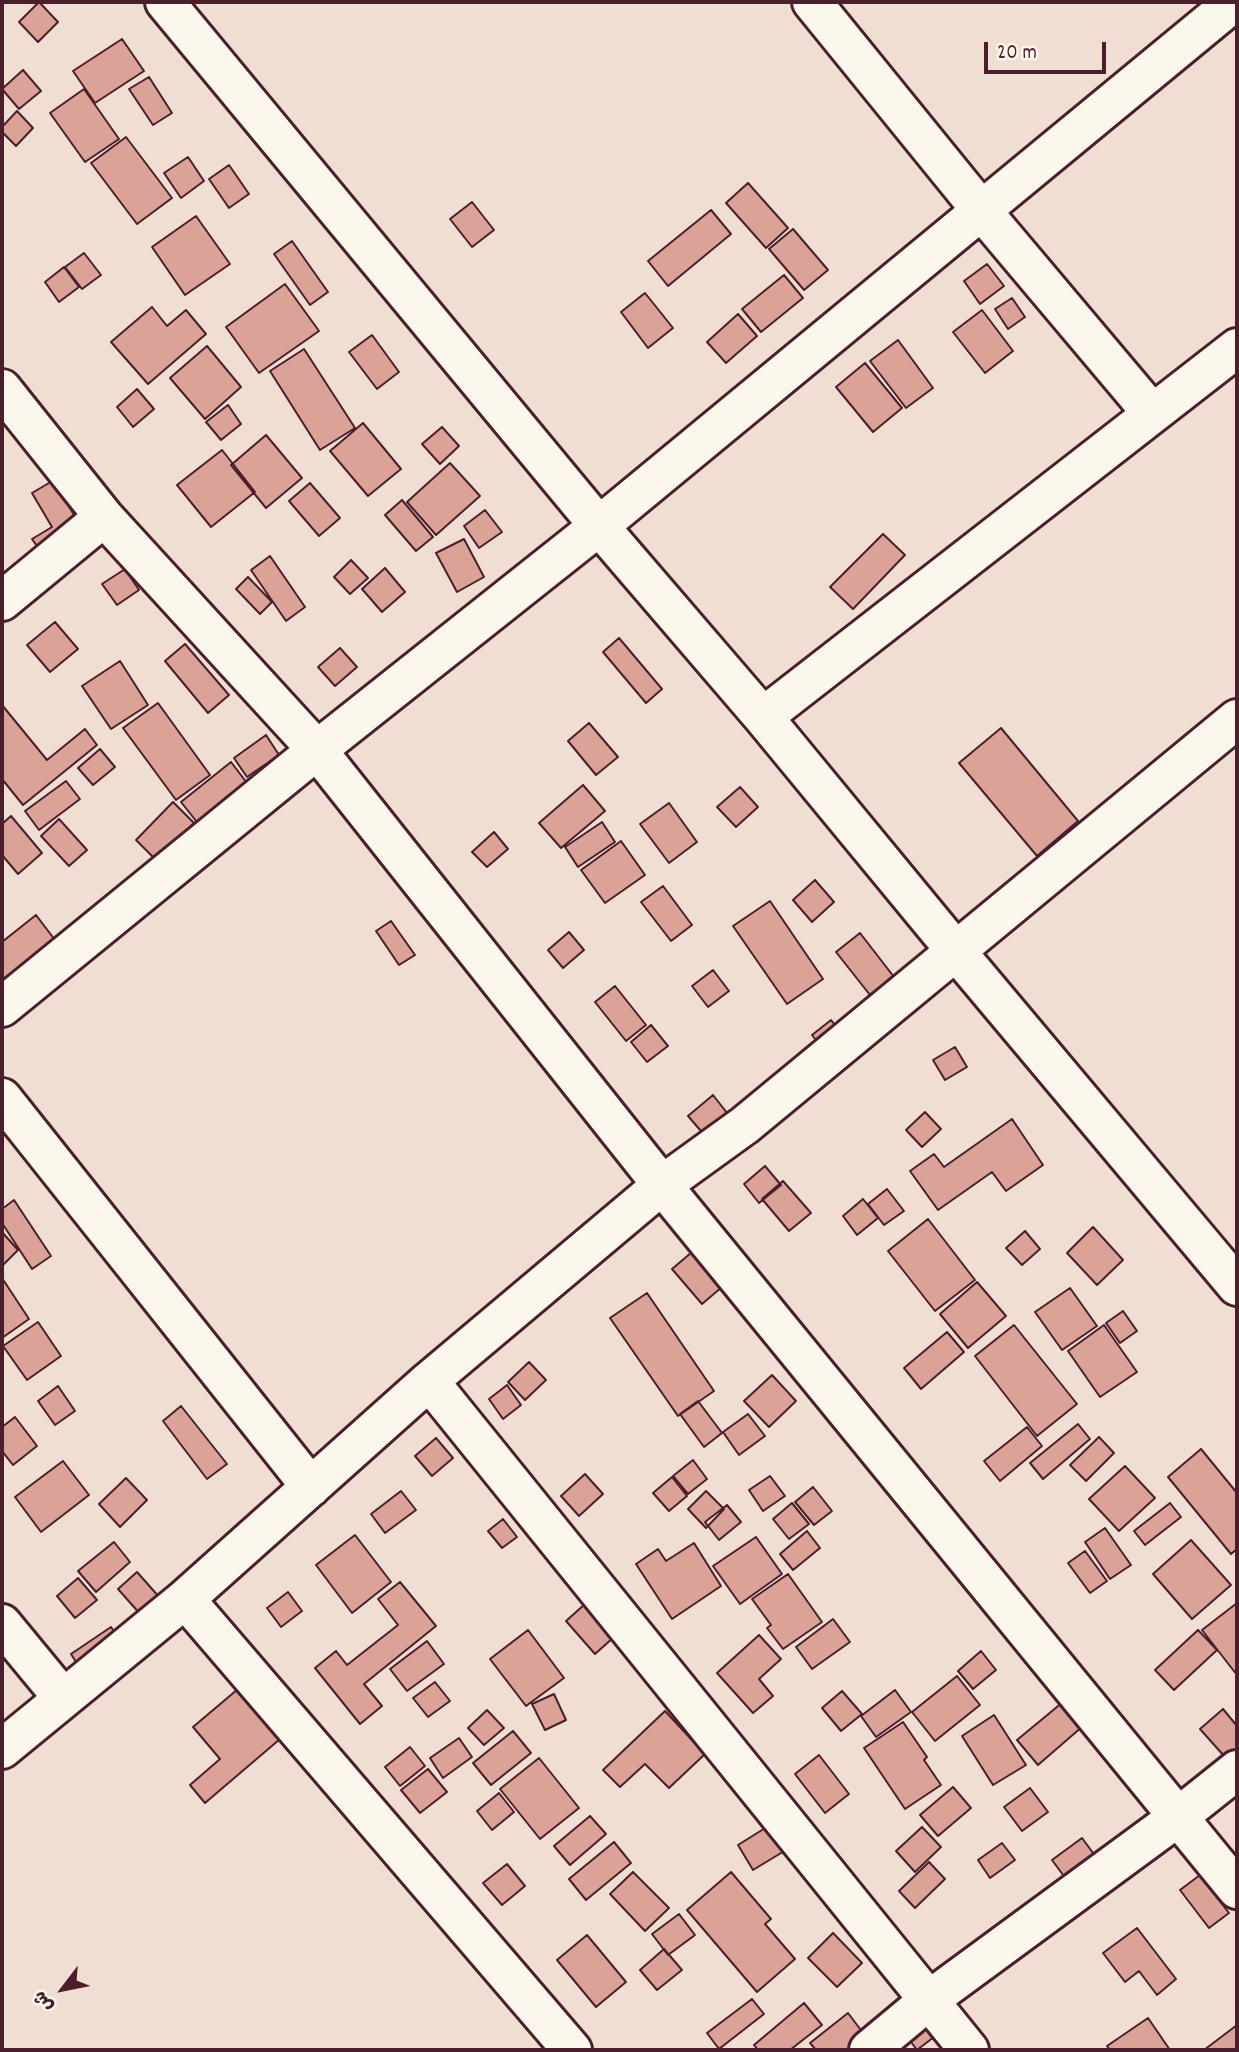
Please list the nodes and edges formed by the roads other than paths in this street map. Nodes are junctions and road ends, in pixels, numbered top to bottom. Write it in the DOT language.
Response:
graph roads {
  1 [pos="165,2"];
  2 [pos="813,2"];
  3 [pos="1234,2"];
  4 [pos="981,210"];
  5 [pos="1237,348"];
  6 [pos="2,389"];
  7 [pos="1152,413"];
  8 [pos="104,517"];
  9 [pos="599,526"];
  10 [pos="2,601"];
  11 [pos="763,717"];
  12 [pos="1237,719"];
  13 [pos="317,750"];
  14 [pos="955,950"];
  15 [pos="2,1007"];
  16 [pos="2,1098"];
  17 [pos="662,1185"];
  18 [pos="1237,1286"];
  19 [pos="429,1381"];
  20 [pos="312,1487"];
  21 [pos="185,1599"];
  22 [pos="2,1624"];
  23 [pos="63,1698"];
  24 [pos="2,1749"];
  25 [pos="1237,1770"];
  26 [pos="1178,1816"];
  27 [pos="1237,1889"];
  28 [pos="929,2000"];
  29 [pos="572,2050"];
  30 [pos="869,2050"];
  31 [pos="969,2050"];
  1 -- 9 [label="street"];
  2 -- 4 [label="street"];
  3 -- 4 [label="street"];
  4 -- 7 [label="street"];
  4 -- 9 [label="street"];
  5 -- 7 [label="street"];
  6 -- 8 [label="street"];
  7 -- 11 [label="street"];
  8 -- 10 [label="street"];
  8 -- 13 [label="street"];
  9 -- 11 [label="street"];
  9 -- 13 [label="street"];
  11 -- 14 [label="street"];
  12 -- 14 [label="street"];
  13 -- 15 [label="street"];
  13 -- 17 [label="street"];
  14 -- 17 [label="street"];
  14 -- 18 [label="street"];
  16 -- 20 [label="street"];
  17 -- 19 [label="street"];
  17 -- 26 [label="street"];
  19 -- 20 [label="street"];
  19 -- 28 [label="street"];
  20 -- 21 [label="street"];
  21 -- 23 [label="street"];
  21 -- 29 [label="street"];
  22 -- 23 [label="street"];
  23 -- 24 [label="street"];
  25 -- 26 [label="street"];
  26 -- 27 [label="street"];
  26 -- 28 [label="street"];
  28 -- 30 [label="street"];
  28 -- 31 [label="street"];
}
